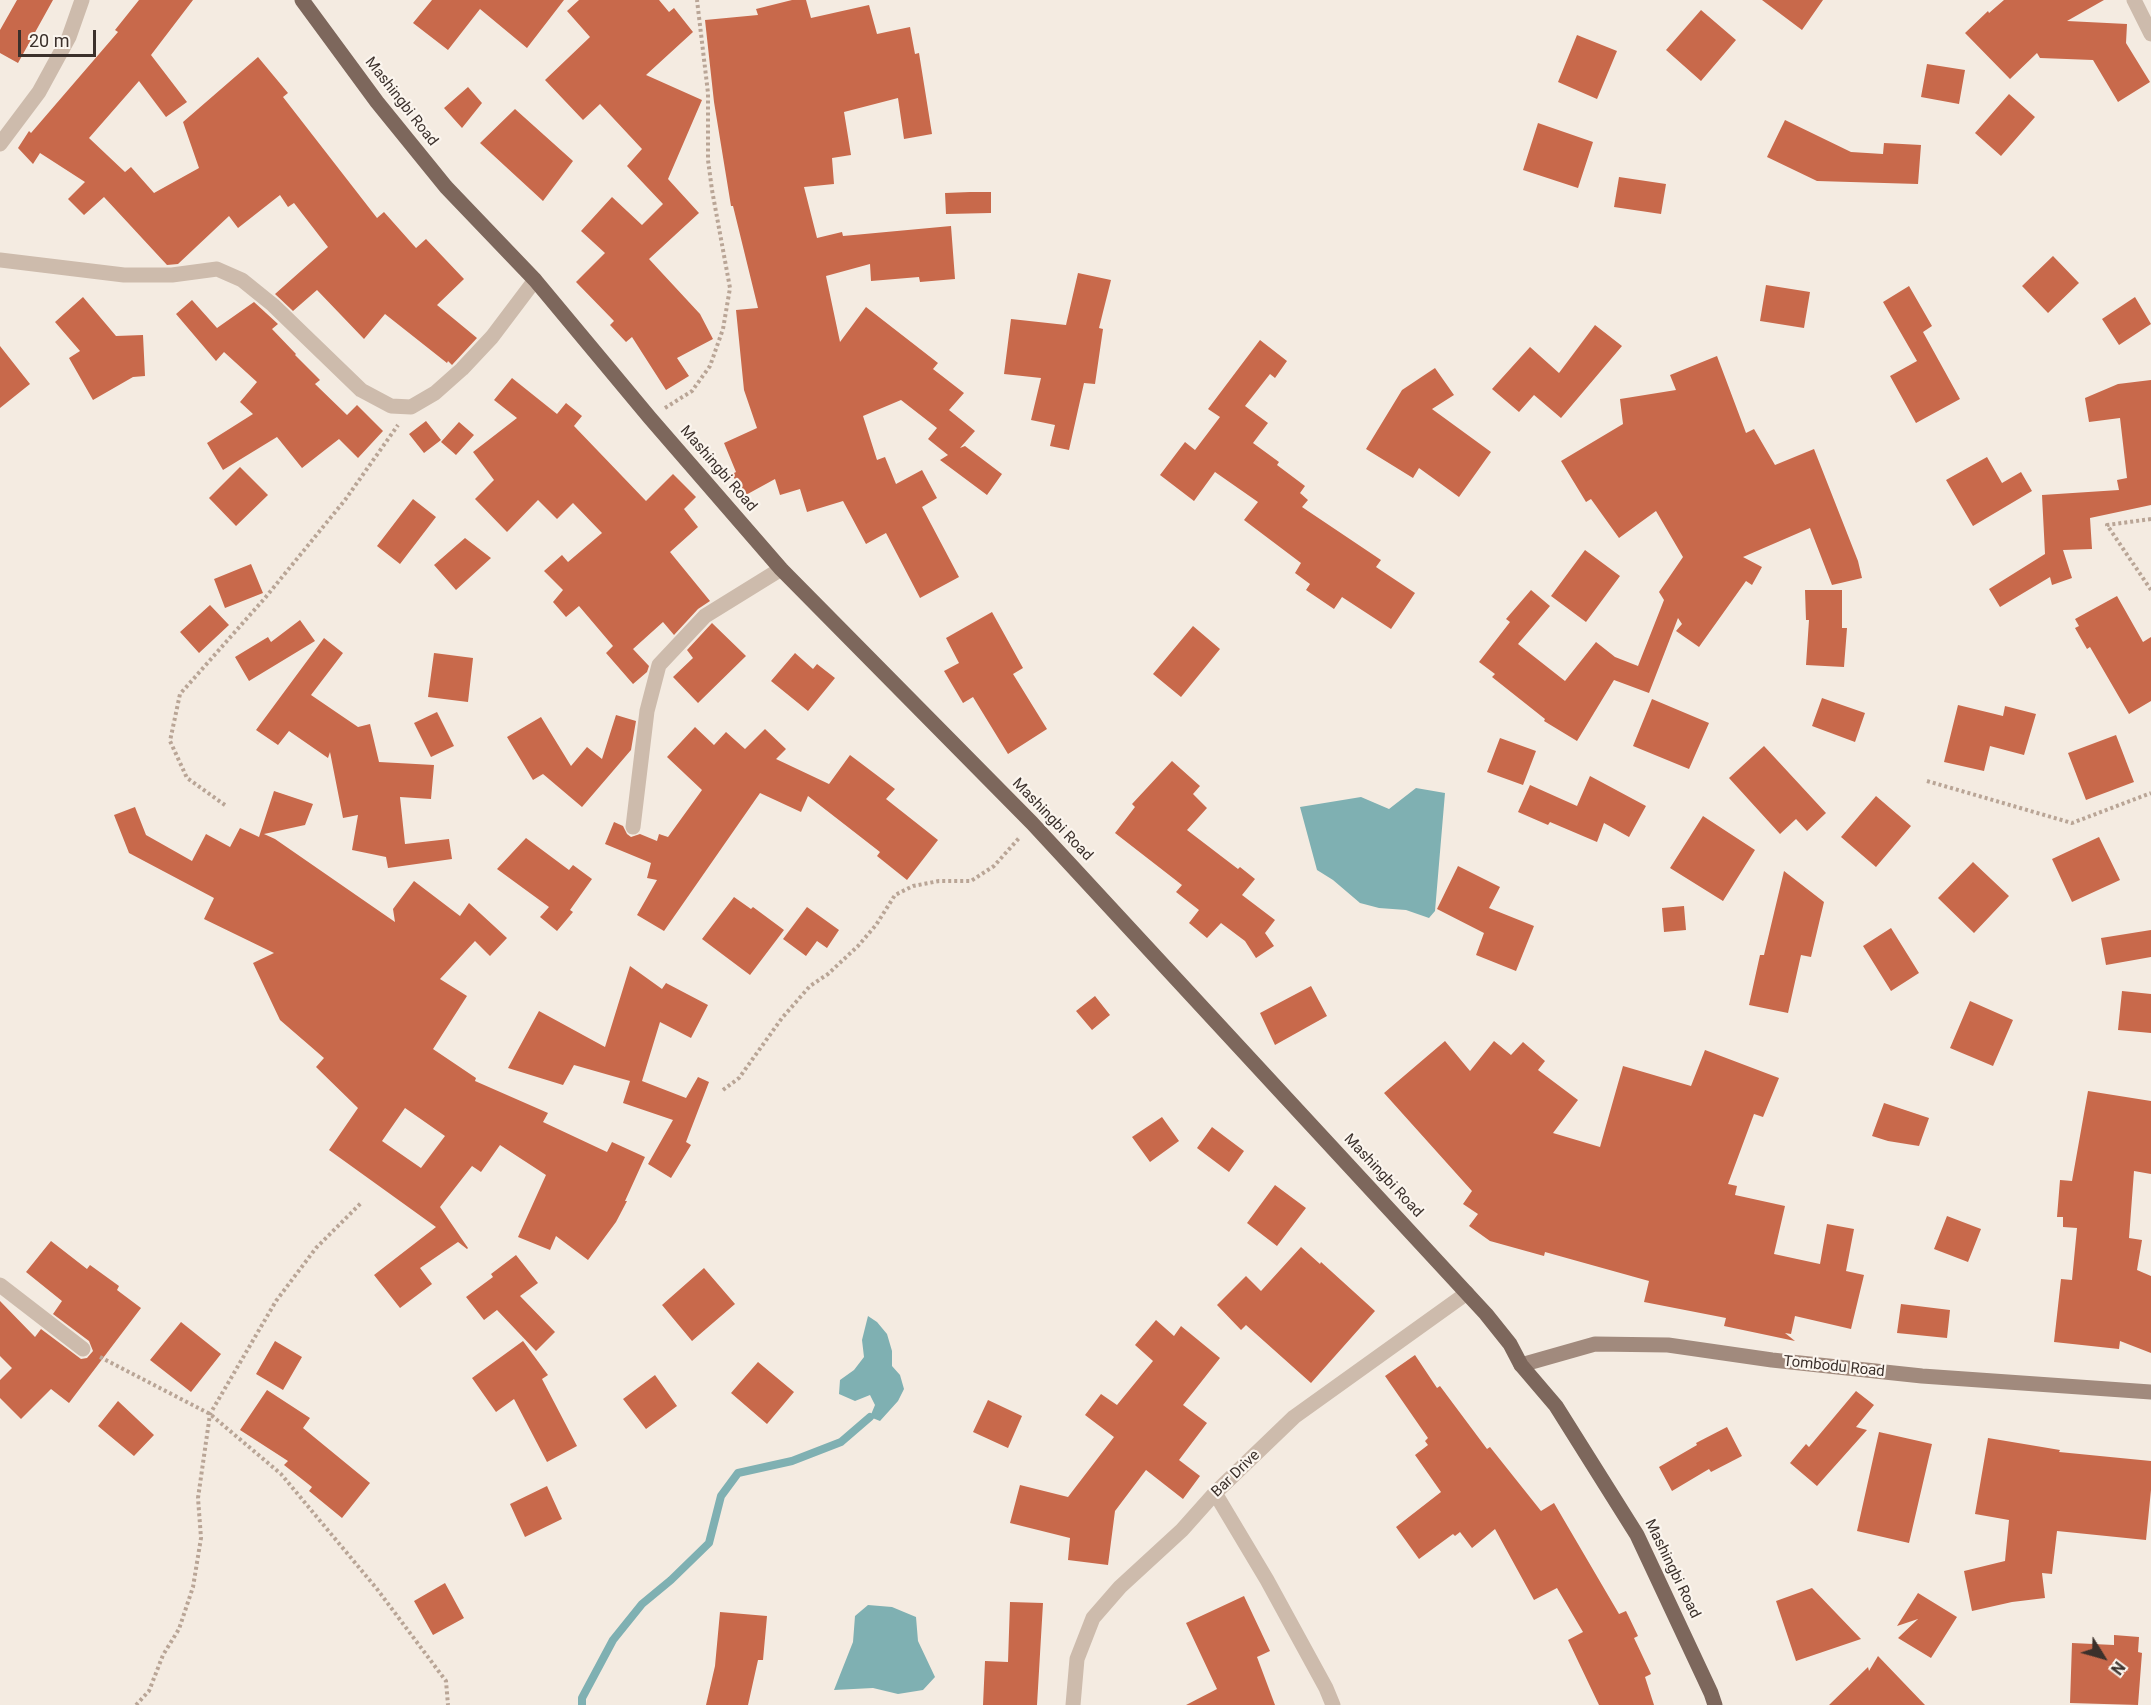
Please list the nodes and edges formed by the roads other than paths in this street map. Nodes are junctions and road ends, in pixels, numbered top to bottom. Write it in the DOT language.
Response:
graph roads {
  1 [pos="82,0"];
  2 [pos="303,0"];
  3 [pos="2134,0"];
  4 [pos="2151,34"];
  5 [pos="0,144"];
  6 [pos="0,260"];
  7 [pos="535,280"];
  8 [pos="781,569"];
  9 [pos="633,826"];
  10 [pos="0,1285"];
  11 [pos="1467,1293"];
  12 [pos="83,1348"];
  13 [pos="1521,1365"];
  14 [pos="2151,1392"];
  15 [pos="1215,1493"];
  16 [pos="1073,1705"];
  17 [pos="1333,1705"];
  18 [pos="1715,1705"];
  1 -- 5 [label="street"];
  2 -- 7 [label="main road, Mashingbi Road"];
  3 -- 4 [label="street"];
  6 -- 7 [label="street"];
  7 -- 8 [label="main road, Mashingbi Road"];
  8 -- 9 [label="street"];
  8 -- 11 [label="main road, Mashingbi Road"];
  10 -- 12 [label="street"];
  11 -- 13 [label="main road, Mashingbi Road"];
  11 -- 15 [label="street, Bar Drive"];
  13 -- 14 [label="main road, Tombodu Road"];
  13 -- 18 [label="main road, Mashingbi Road"];
  15 -- 16 [label="street, Bar Drive"];
  15 -- 17 [label="street"];
}
